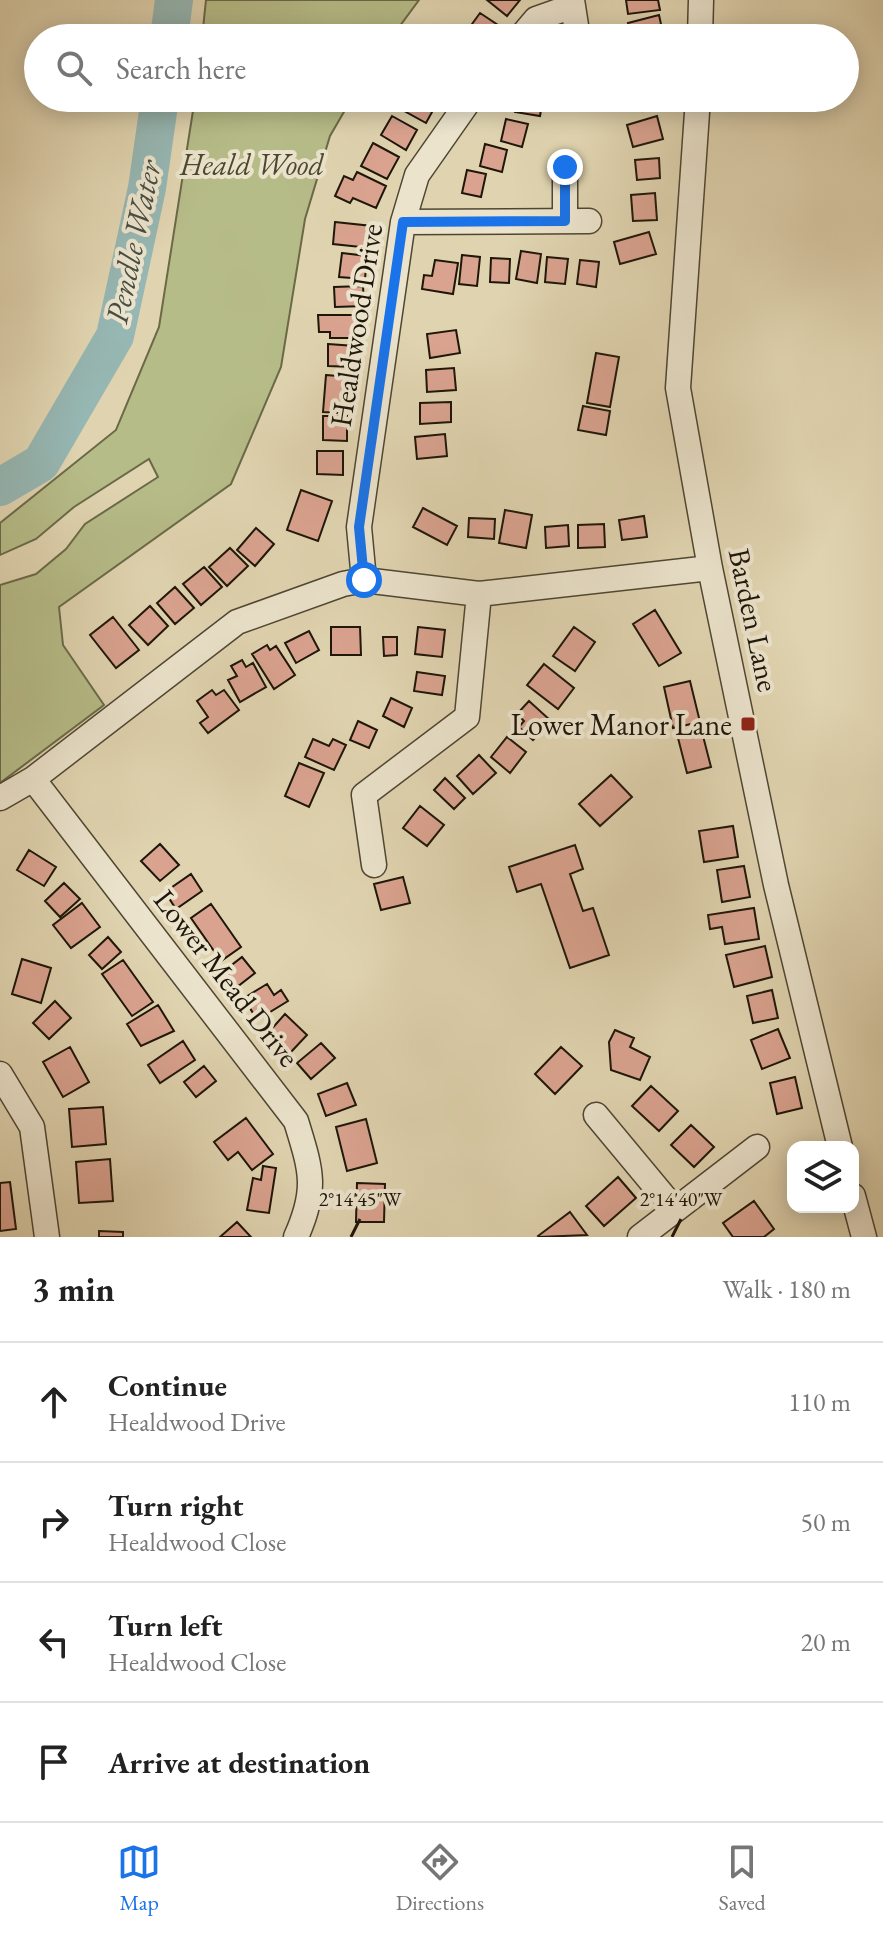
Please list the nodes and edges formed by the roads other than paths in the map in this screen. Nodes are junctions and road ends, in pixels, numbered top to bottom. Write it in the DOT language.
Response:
graph roads {
  1 [pos="701,0"];
  2 [pos="572,3"];
  3 [pos="532,24"];
  4 [pos="576,24"];
  5 [pos="700,24"];
  6 [pos="461,112"];
  7 [pos="697,112"];
  8 [pos="565,167"];
  9 [pos="565,221"];
  10 [pos="589,221"];
  11 [pos="403,222"];
  12 [pos="710,568"];
  13 [pos="364,580"];
  14 [pos="479,594"];
  15 [pos="33,779"];
  16 [pos="0,798"];
  17 [pos="374,865"];
  18 [pos="0,1074"];
  19 [pos="596,1115"];
  20 [pos="839,1141"];
  21 [pos="757,1147"];
  22 [pos="675,1210"];
  23 [pos="47,1237"];
  24 [pos="296,1237"];
  25 [pos="640,1237"];
  1 -- 5 [label="street"];
  2 -- 3 [label="street"];
  2 -- 4 [label="street"];
  6 -- 11 [label="street, Healdwood Drive"];
  7 -- 12 [label="street, Barden Lane"];
  8 -- 9 [label="street"];
  9 -- 10 [label="street"];
  9 -- 11 [label="street"];
  11 -- 13 [label="street, Healdwood Drive"];
  12 -- 14 [label="street"];
  12 -- 20 [label="street, Barden Lane"];
  13 -- 14 [label="street"];
  13 -- 15 [label="street"];
  14 -- 17 [label="street"];
  15 -- 16 [label="street"];
  15 -- 24 [label="street, Lower Mead Drive"];
  18 -- 23 [label="street"];
  19 -- 22 [label="street"];
  21 -- 22 [label="street"];
  22 -- 25 [label="street"];
}
